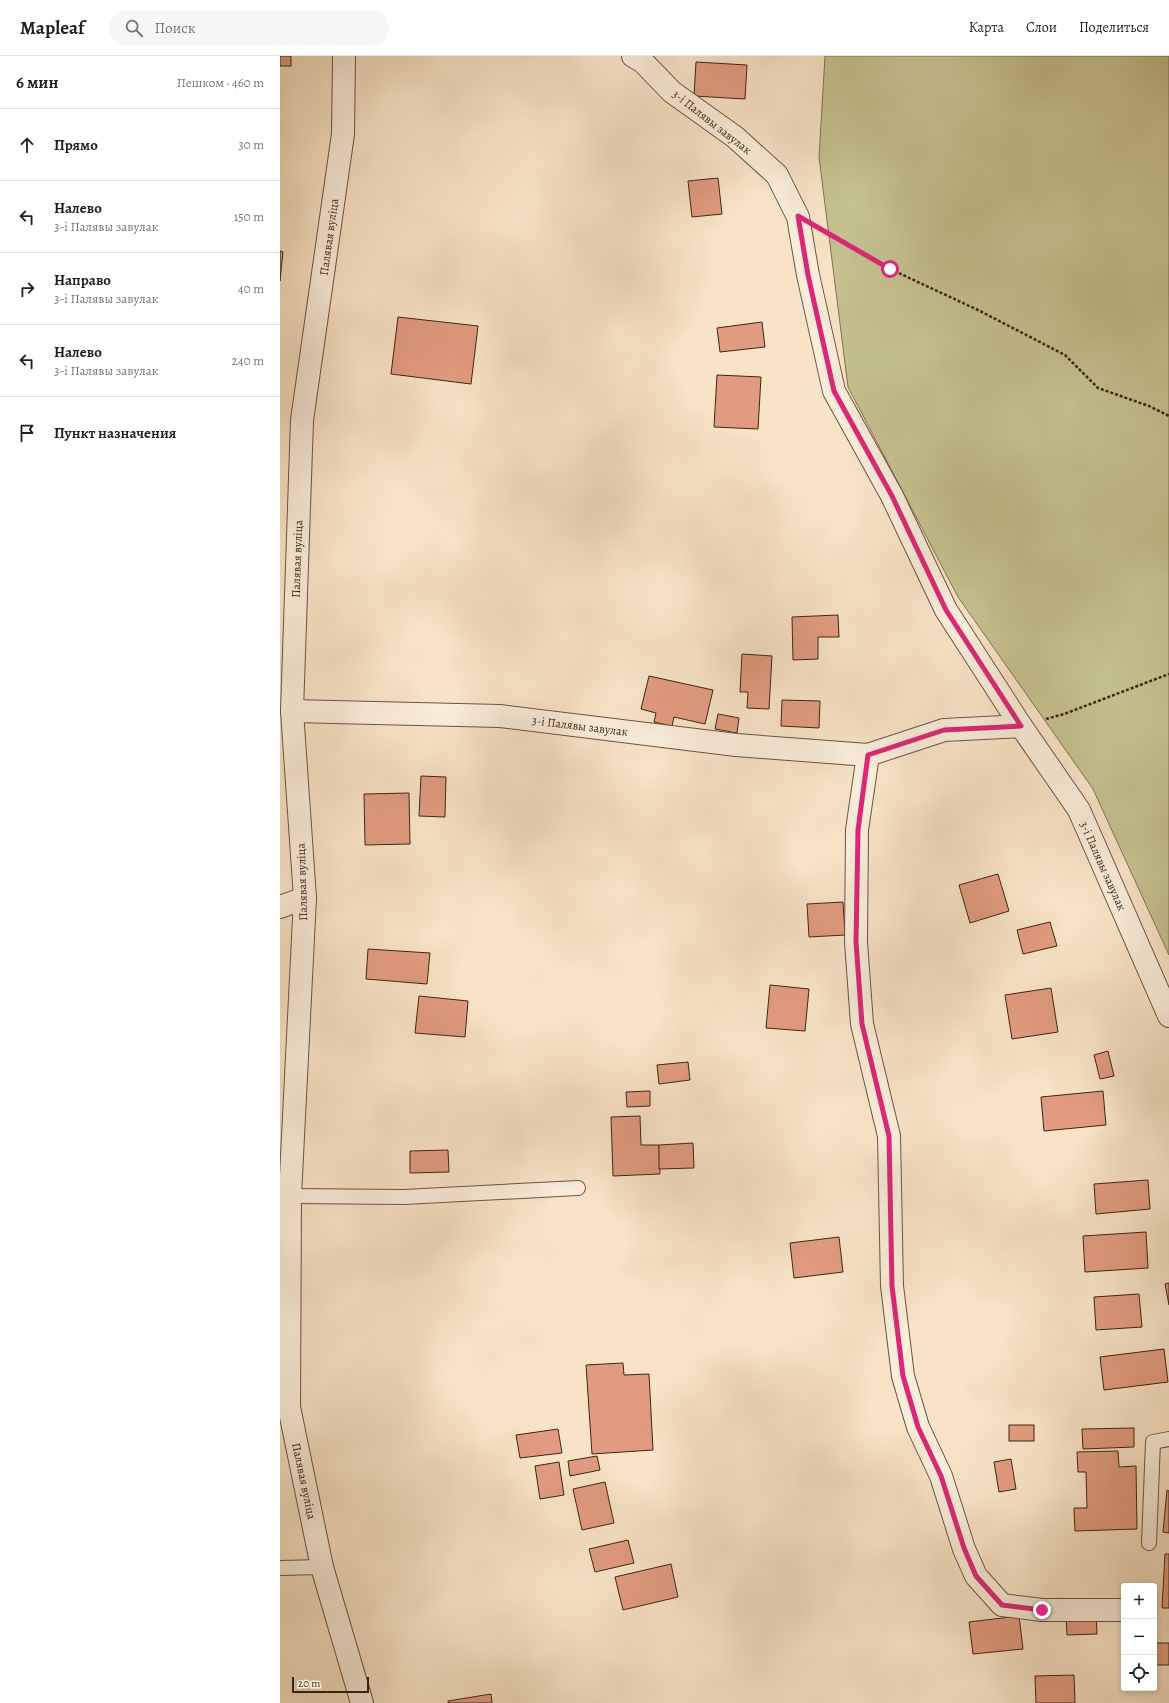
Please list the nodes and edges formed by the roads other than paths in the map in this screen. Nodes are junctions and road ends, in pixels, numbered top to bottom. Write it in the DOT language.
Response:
graph roads {
  1 [pos="344,56"];
  2 [pos="639,58"];
  3 [pos="292,711"];
  4 [pos="1021,726"];
  5 [pos="868,755"];
  6 [pos="305,898"];
  7 [pos="280,907"];
  8 [pos="1169,1016"];
  9 [pos="578,1188"];
  10 [pos="290,1196"];
  11 [pos="1169,1439"];
  12 [pos="1149,1543"];
  13 [pos="322,1567"];
  14 [pos="280,1568"];
  15 [pos="1121,1610"];
  16 [pos="362,1703"];
  1 -- 3 [label="street, Палявая вуліца"];
  2 -- 4 [label="street, 3-і Палявы завулак"];
  3 -- 5 [label="street, 3-і Палявы завулак"];
  3 -- 6 [label="street, Палявая вуліца"];
  4 -- 5 [label="street, 3-і Палявы завулак"];
  4 -- 8 [label="street, 3-і Палявы завулак"];
  5 -- 15 [label="street"];
  6 -- 7 [label="street"];
  6 -- 10 [label="street, Палявая вуліца"];
  9 -- 10 [label="lane"];
  10 -- 13 [label="street, Палявая вуліца"];
  11 -- 12 [label="lane"];
  13 -- 14 [label="lane"];
  13 -- 16 [label="street, Палявая вуліца"];
}
